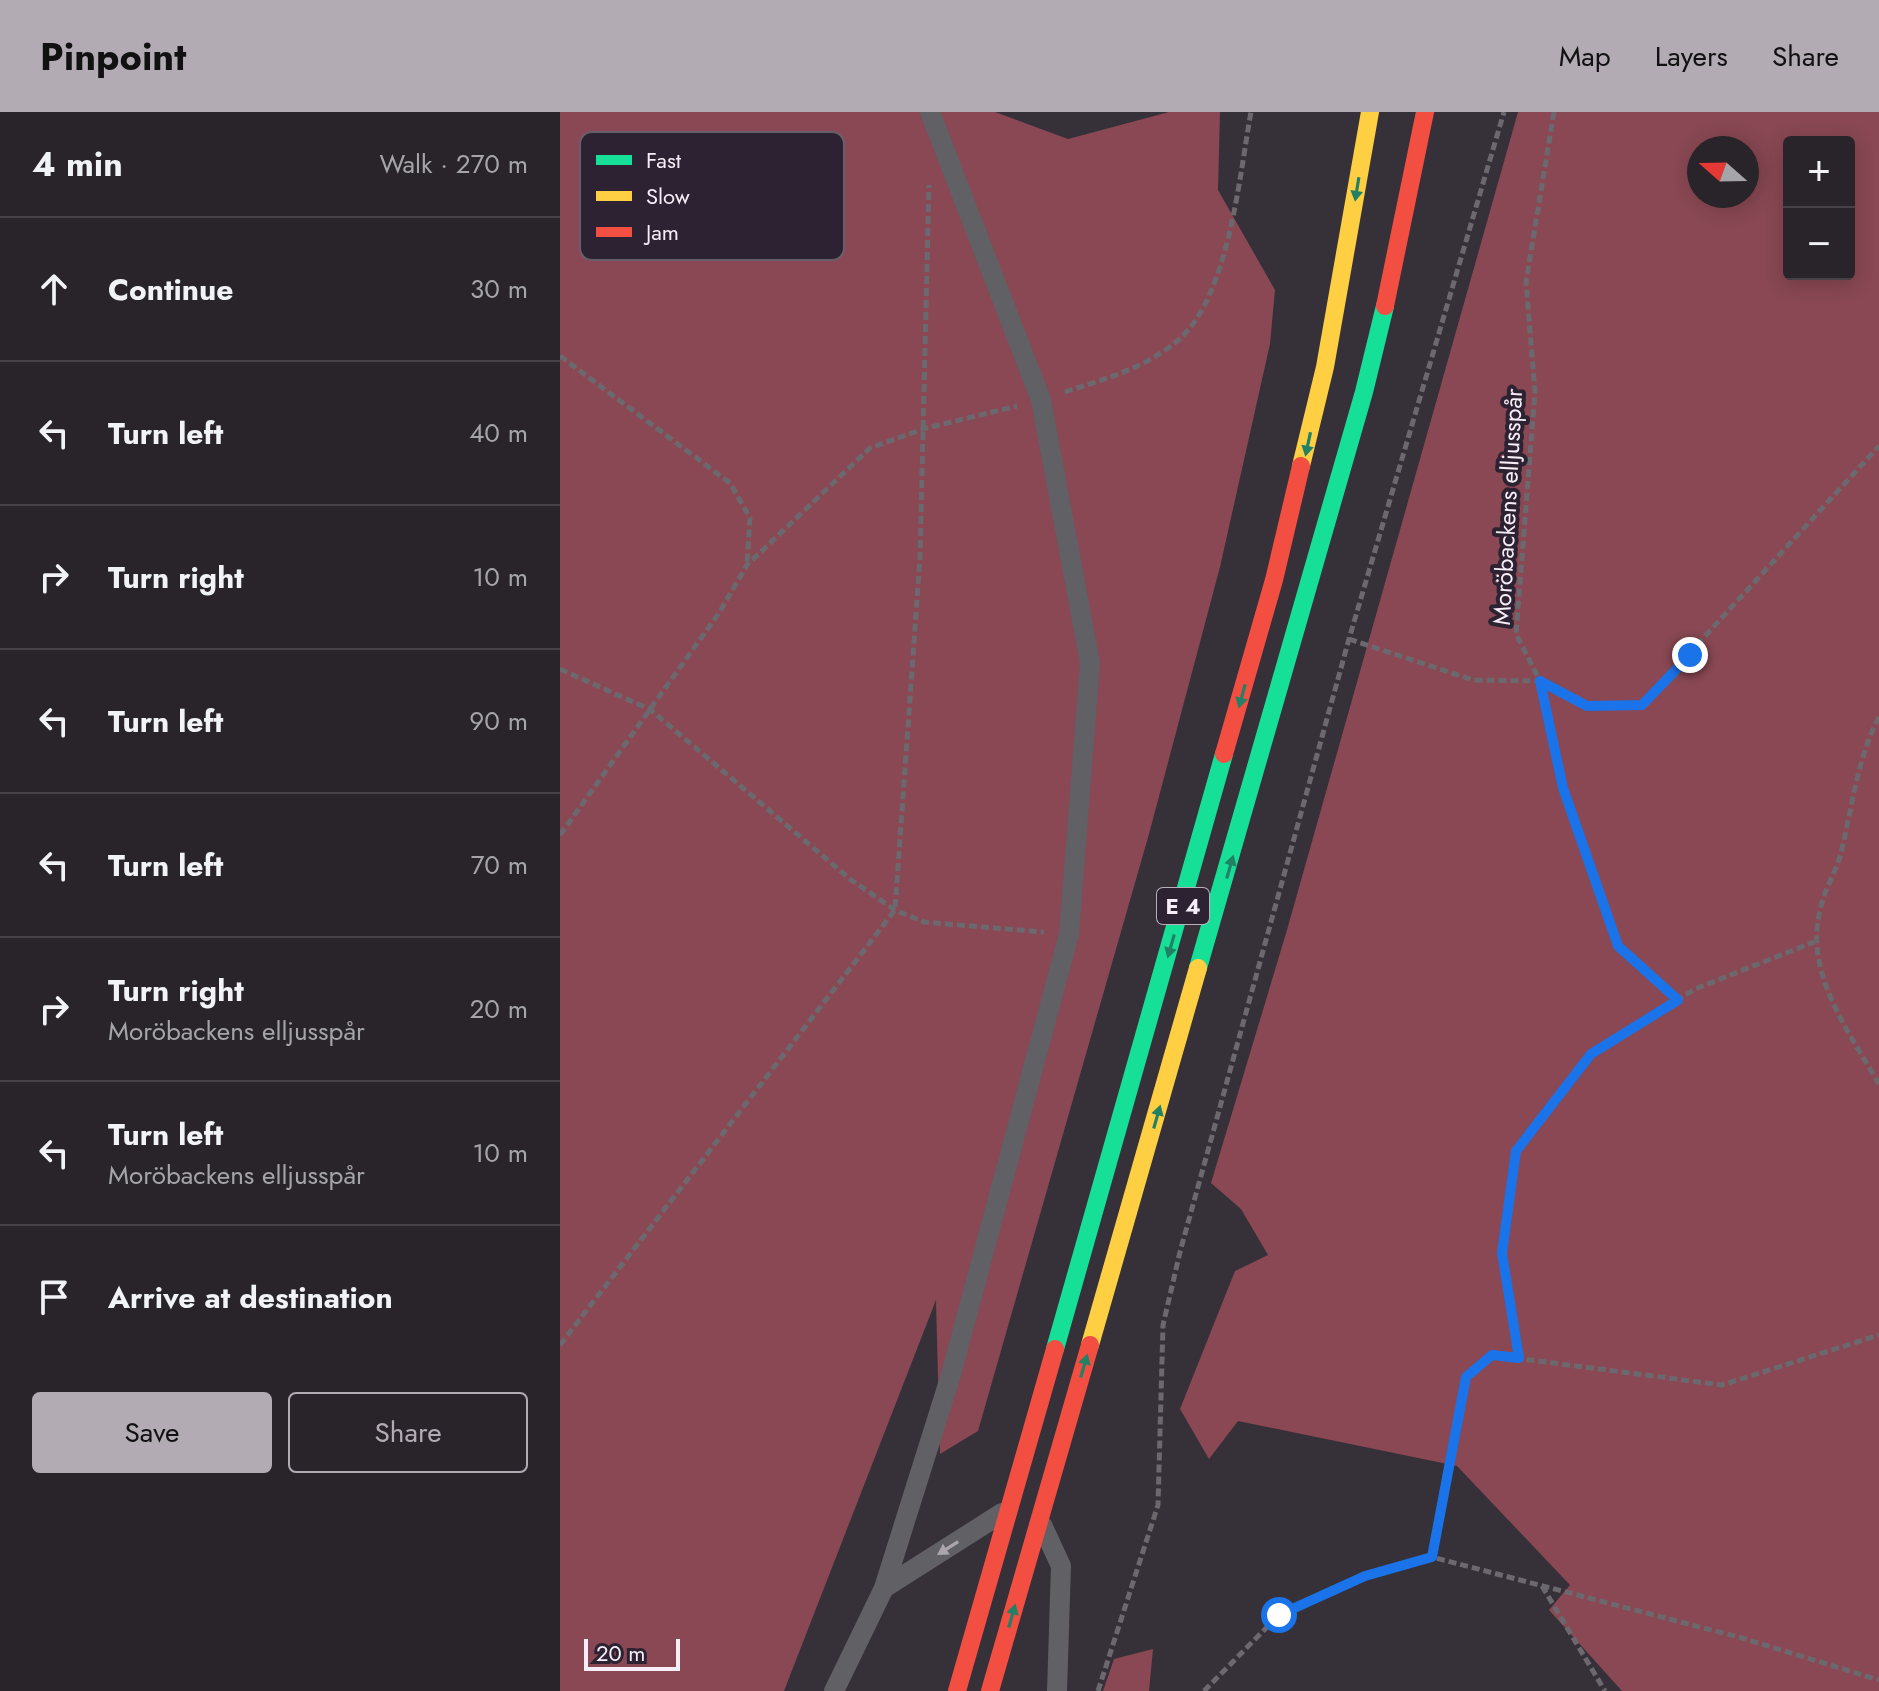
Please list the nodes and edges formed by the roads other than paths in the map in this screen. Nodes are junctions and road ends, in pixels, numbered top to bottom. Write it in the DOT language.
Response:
graph roads {
  1 [pos="930,112"];
  2 [pos="1370,112"];
  3 [pos="1425,112"];
  4 [pos="1012,1507"];
  5 [pos="1040,1519"];
  6 [pos="884,1588"];
  7 [pos="834,1691"];
  8 [pos="957,1691"];
  9 [pos="990,1691"];
  10 [pos="1057,1691"];
  1 -- 6 [label="lane"];
  2 -- 4 [label="highway, E 4, one-way"];
  5 -- 3 [label="highway, E 4, one-way"];
  4 -- 6 [label="lane, one-way"];
  4 -- 8 [label="highway, E 4"];
  9 -- 5 [label="highway, E 4, one-way"];
  5 -- 10 [label="lane"];
  6 -- 7 [label="lane"];
}
